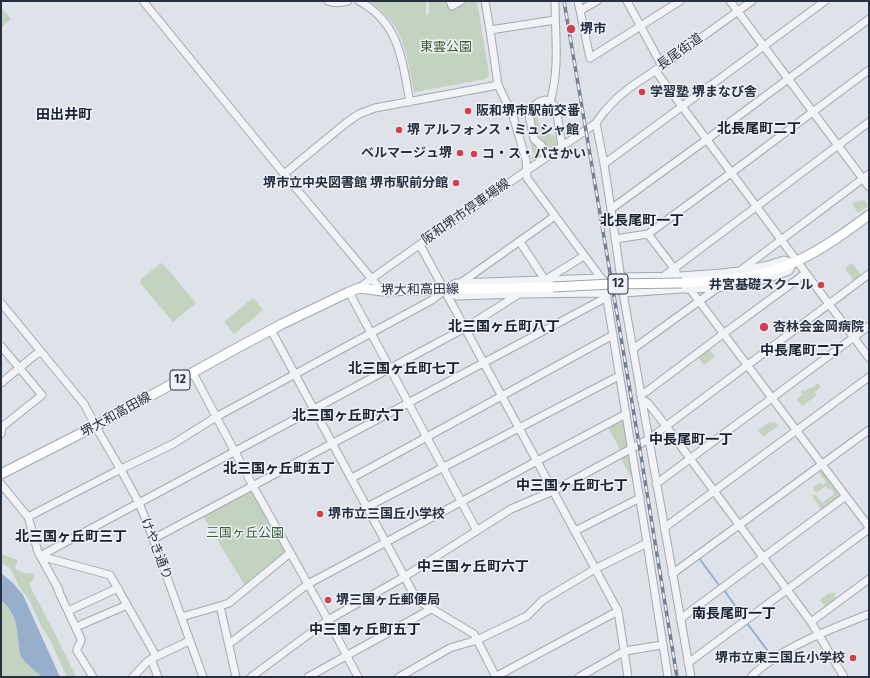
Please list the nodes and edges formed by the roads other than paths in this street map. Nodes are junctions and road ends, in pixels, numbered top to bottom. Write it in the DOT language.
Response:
graph roads {
  1 [pos="143,1"];
  2 [pos="328,1"];
  3 [pos="348,1"];
  4 [pos="359,1"];
  5 [pos="450,1"];
  6 [pos="460,1"];
  7 [pos="485,1"];
  8 [pos="555,1"];
  9 [pos="578,1"];
  10 [pos="597,1"];
  11 [pos="627,1"];
  12 [pos="680,1"];
  13 [pos="730,1"];
  14 [pos="752,1"];
  15 [pos="825,1"];
  16 [pos="580,10"];
  17 [pos="737,11"];
  18 [pos="869,19"];
  19 [pos="555,20"];
  20 [pos="640,26"];
  21 [pos="490,30"];
  22 [pos="764,46"];
  23 [pos="662,66"];
  24 [pos="655,70"];
  25 [pos="869,70"];
  26 [pos="788,79"];
  27 [pos="498,85"];
  28 [pos="410,102"];
  29 [pos="550,102"];
  30 [pos="682,107"];
  31 [pos="812,111"];
  32 [pos="869,122"];
  33 [pos="596,124"];
  34 [pos="706,140"];
  35 [pos="562,146"];
  36 [pos="838,146"];
  37 [pos="545,158"];
  38 [pos="604,164"];
  39 [pos="526,170"];
  40 [pos="731,173"];
  41 [pos="284,174"];
  42 [pos="869,174"];
  43 [pos="863,178"];
  44 [pos="869,187"];
  45 [pos="756,206"];
  46 [pos="611,209"];
  47 [pos="869,215"];
  48 [pos="555,216"];
  49 [pos="648,234"];
  50 [pos="615,239"];
  51 [pos="781,239"];
  52 [pos="520,242"];
  53 [pos="420,245"];
  54 [pos="584,256"];
  55 [pos="795,262"];
  56 [pos="674,268"];
  57 [pos="739,271"];
  58 [pos="806,273"];
  59 [pos="869,274"];
  60 [pos="664,276"];
  61 [pos="621,277"];
  62 [pos="601,278"];
  63 [pos="371,279"];
  64 [pos="545,280"];
  65 [pos="462,282"];
  66 [pos="684,283"];
  67 [pos="359,288"];
  68 [pos="716,288"];
  69 [pos="444,290"];
  70 [pos="382,291"];
  71 [pos="349,292"];
  72 [pos="623,293"];
  73 [pos="518,294"];
  74 [pos="606,295"];
  75 [pos="699,301"];
  76 [pos="1,303"];
  77 [pos="829,305"];
  78 [pos="869,326"];
  79 [pos="465,328"];
  80 [pos="271,330"];
  81 [pos="371,333"];
  82 [pos="723,334"];
  83 [pos="612,335"];
  84 [pos="853,337"];
  85 [pos="1,346"];
  86 [pos="633,349"];
  87 [pos="41,352"];
  88 [pos="869,358"];
  89 [pos="484,363"];
  90 [pos="747,366"];
  91 [pos="20,368"];
  92 [pos="390,369"];
  93 [pos="193,373"];
  94 [pos="295,373"];
  95 [pos="620,376"];
  96 [pos="869,378"];
  97 [pos="1,383"];
  98 [pos="502,396"];
  99 [pos="641,396"];
  100 [pos="771,398"];
  101 [pos="408,403"];
  102 [pos="314,409"];
  103 [pos="626,414"];
  104 [pos="216,417"];
  105 [pos="96,426"];
  106 [pos="666,426"];
  107 [pos="519,428"];
  108 [pos="1,429"];
  109 [pos="869,430"];
  110 [pos="796,431"];
  111 [pos="426,437"];
  112 [pos="648,439"];
  113 [pos="333,443"];
  114 [pos="632,448"];
  115 [pos="235,452"];
  116 [pos="690,459"];
  117 [pos="537,461"];
  118 [pos="822,464"];
  119 [pos="443,468"];
  120 [pos="121,470"];
  121 [pos="1,474"];
  122 [pos="352,478"];
  123 [pos="1,484"];
  124 [pos="656,484"];
  125 [pos="253,486"];
  126 [pos="553,491"];
  127 [pos="714,491"];
  128 [pos="846,496"];
  129 [pos="640,498"];
  130 [pos="461,502"];
  131 [pos="139,503"];
  132 [pos="367,507"];
  133 [pos="28,517"];
  134 [pos="739,525"];
  135 [pos="664,528"];
  136 [pos="869,528"];
  137 [pos="476,531"];
  138 [pos="575,531"];
  139 [pos="153,539"];
  140 [pos="386,542"];
  141 [pos="647,543"];
  142 [pos="290,553"];
  143 [pos="40,556"];
  144 [pos="764,557"];
  145 [pos="595,569"];
  146 [pos="672,574"];
  147 [pos="404,577"];
  148 [pos="869,579"];
  149 [pos="308,584"];
  150 [pos="118,588"];
  151 [pos="787,590"];
  152 [pos="127,605"];
  153 [pos="220,606"];
  154 [pos="431,609"];
  155 [pos="68,611"];
  156 [pos="618,611"];
  157 [pos="869,614"];
  158 [pos="181,617"];
  159 [pos="680,619"];
  160 [pos="328,620"];
  161 [pos="811,622"];
  162 [pos="76,627"];
  163 [pos="819,635"];
  164 [pos="477,640"];
  165 [pos="190,641"];
  166 [pos="229,644"];
  167 [pos="662,645"];
  168 [pos="625,651"];
  169 [pos="347,656"];
  170 [pos="153,658"];
  171 [pos="688,663"];
  172 [pos="92,677"];
  173 [pos="133,677"];
  174 [pos="158,677"];
  175 [pos="202,677"];
  176 [pos="236,677"];
  177 [pos="251,677"];
  178 [pos="308,677"];
  179 [pos="358,677"];
  180 [pos="399,677"];
  181 [pos="496,677"];
  182 [pos="579,677"];
  183 [pos="628,677"];
  184 [pos="668,677"];
  185 [pos="691,677"];
  186 [pos="751,677"];
  187 [pos="844,677"];
  1 -- 41 [label="street"];
  2 -- 3 [label="street"];
  4 -- 28 [label="street"];
  5 -- 6 [label="street"];
  7 -- 21 [label="street"];
  8 -- 19 [label="street"];
  9 -- 16 [label="street"];
  10 -- 16 [label="street"];
  11 -- 20 [label="street"];
  12 -- 20 [label="street"];
  13 -- 17 [label="street"];
  14 -- 17 [label="street, 長尾街道"];
  15 -- 22 [label="street"];
  16 -- 20 [label="street"];
  17 -- 22 [label="street"];
  17 -- 23 [label="street, 長尾街道"];
  18 -- 26 [label="street"];
  19 -- 21 [label="street"];
  19 -- 29 [label="street"];
  20 -- 23 [label="street"];
  21 -- 27 [label="street"];
  22 -- 26 [label="street"];
  22 -- 30 [label="street"];
  23 -- 24 [label="street, 長尾街道"];
  24 -- 30 [label="street"];
  24 -- 33 [label="street, 長尾街道"];
  25 -- 31 [label="street"];
  26 -- 31 [label="street"];
  26 -- 34 [label="street"];
  27 -- 28 [label="street"];
  27 -- 39 [label="street"];
  28 -- 41 [label="street"];
  29 -- 35 [label="street"];
  29 -- 37 [label="street"];
  30 -- 34 [label="street"];
  30 -- 38 [label="street"];
  31 -- 36 [label="street"];
  31 -- 40 [label="street"];
  32 -- 36 [label="street"];
  33 -- 35 [label="street, 阪和堺市停車場線"];
  33 -- 38 [label="street"];
  34 -- 40 [label="street"];
  34 -- 46 [label="street"];
  35 -- 37 [label="street, 阪和堺市停車場線"];
  36 -- 43 [label="street"];
  36 -- 45 [label="street"];
  37 -- 39 [label="street, 阪和堺市停車場線"];
  38 -- 46 [label="street"];
  39 -- 48 [label="street"];
  39 -- 53 [label="street, 阪和堺市停車場線"];
  40 -- 45 [label="street"];
  40 -- 49 [label="street"];
  41 -- 63 [label="street"];
  42 -- 43 [label="street"];
  43 -- 44 [label="street"];
  43 -- 51 [label="street"];
  45 -- 51 [label="street"];
  45 -- 56 [label="street"];
  46 -- 50 [label="street"];
  47 -- 55 [label="main road, 堺大和高田線 / 12"];
  48 -- 52 [label="street"];
  48 -- 54 [label="street"];
  49 -- 50 [label="street"];
  49 -- 56 [label="street"];
  50 -- 61 [label="street"];
  51 -- 55 [label="street"];
  51 -- 57 [label="street"];
  52 -- 64 [label="street"];
  52 -- 65 [label="street"];
  53 -- 63 [label="street, 阪和堺市停車場線"];
  53 -- 69 [label="street"];
  54 -- 62 [label="street"];
  54 -- 64 [label="street"];
  55 -- 57 [label="street"];
  55 -- 58 [label="street"];
  55 -- 66 [label="main road, 堺大和高田線 / 12"];
  55 -- 68 [label="street"];
  56 -- 60 [label="street"];
  56 -- 66 [label="street"];
  57 -- 66 [label="street"];
  58 -- 77 [label="street"];
  58 -- 82 [label="street"];
  59 -- 77 [label="street"];
  60 -- 61 [label="street"];
  60 -- 66 [label="street"];
  61 -- 72 [label="street"];
  62 -- 64 [label="street"];
  62 -- 74 [label="street"];
  63 -- 67 [label="street, 阪和堺市停車場線"];
  63 -- 70 [label="street"];
  64 -- 65 [label="street"];
  65 -- 69 [label="street"];
  66 -- 68 [label="street"];
  66 -- 69 [label="main road, 堺大和高田線 / 12, bridge"];
  66 -- 72 [label="street"];
  66 -- 75 [label="street"];
  67 -- 70 [label="main road, 堺大和高田線 / 12"];
  67 -- 71 [label="main road, 堺大和高田線 / 12"];
  68 -- 75 [label="street"];
  69 -- 70 [label="main road, 堺大和高田線 / 12"];
  69 -- 73 [label="street"];
  69 -- 79 [label="street"];
  69 -- 81 [label="street"];
  71 -- 80 [label="main road, 堺大和高田線 / 12"];
  71 -- 81 [label="street"];
  72 -- 86 [label="street"];
  73 -- 74 [label="street"];
  73 -- 79 [label="street"];
  74 -- 83 [label="street"];
  74 -- 89 [label="street"];
  75 -- 82 [label="street"];
  75 -- 86 [label="street"];
  76 -- 87 [label="street, けやき通り"];
  77 -- 84 [label="street"];
  77 -- 90 [label="street"];
  78 -- 84 [label="street"];
  79 -- 89 [label="street"];
  79 -- 92 [label="street"];
  80 -- 93 [label="main road, 堺大和高田線 / 12"];
  80 -- 94 [label="street"];
  81 -- 92 [label="street"];
  81 -- 94 [label="street"];
  82 -- 90 [label="street"];
  82 -- 99 [label="street"];
  83 -- 95 [label="street"];
  83 -- 98 [label="street"];
  84 -- 88 [label="street"];
  84 -- 100 [label="street"];
  85 -- 91 [label="street"];
  86 -- 99 [label="street"];
  87 -- 91 [label="street"];
  87 -- 105 [label="street, けやき通り"];
  89 -- 98 [label="street"];
  89 -- 101 [label="street"];
  90 -- 100 [label="street"];
  90 -- 106 [label="street"];
  91 -- 97 [label="street"];
  91 -- 108 [label="street"];
  92 -- 101 [label="street"];
  92 -- 102 [label="street"];
  93 -- 104 [label="street"];
  93 -- 105 [label="main road, 堺大和高田線 / 12"];
  94 -- 102 [label="street"];
  94 -- 104 [label="street"];
  95 -- 103 [label="street"];
  95 -- 107 [label="street"];
  96 -- 110 [label="street"];
  98 -- 107 [label="street"];
  98 -- 111 [label="street"];
  99 -- 106 [label="street"];
  99 -- 112 [label="street"];
  100 -- 110 [label="street"];
  100 -- 116 [label="street"];
  101 -- 111 [label="street"];
  101 -- 113 [label="street"];
  102 -- 113 [label="street"];
  102 -- 115 [label="street"];
  103 -- 114 [label="street"];
  103 -- 117 [label="street"];
  104 -- 115 [label="street"];
  104 -- 120 [label="street"];
  105 -- 120 [label="street, けやき通り"];
  105 -- 121 [label="main road, 堺大和高田線 / 12"];
  106 -- 112 [label="street"];
  106 -- 116 [label="street"];
  107 -- 117 [label="street"];
  107 -- 119 [label="street"];
  109 -- 118 [label="street"];
  110 -- 118 [label="street"];
  110 -- 127 [label="street"];
  111 -- 119 [label="street"];
  111 -- 122 [label="street"];
  112 -- 114 [label="street"];
  112 -- 124 [label="street"];
  113 -- 122 [label="street"];
  113 -- 125 [label="street"];
  114 -- 126 [label="street"];
  114 -- 129 [label="street"];
  115 -- 125 [label="street"];
  115 -- 131 [label="street"];
  116 -- 124 [label="street"];
  116 -- 127 [label="street"];
  117 -- 126 [label="street"];
  117 -- 130 [label="street"];
  118 -- 128 [label="street"];
  118 -- 134 [label="street"];
  119 -- 130 [label="street"];
  119 -- 132 [label="street"];
  120 -- 131 [label="street, けやき通り"];
  120 -- 133 [label="street"];
  122 -- 132 [label="street"];
  123 -- 133 [label="street"];
  124 -- 135 [label="street"];
  125 -- 139 [label="street"];
  125 -- 142 [label="street"];
  126 -- 137 [label="street"];
  126 -- 138 [label="street"];
  127 -- 134 [label="street"];
  127 -- 135 [label="street"];
  128 -- 136 [label="street"];
  128 -- 144 [label="street"];
  129 -- 138 [label="street"];
  129 -- 141 [label="street"];
  130 -- 137 [label="street"];
  130 -- 140 [label="street"];
  131 -- 139 [label="street, けやき通り"];
  131 -- 143 [label="street"];
  132 -- 140 [label="street"];
  133 -- 143 [label="street"];
  134 -- 144 [label="street"];
  134 -- 146 [label="street"];
  135 -- 146 [label="street"];
  136 -- 151 [label="street"];
  137 -- 147 [label="street"];
  138 -- 145 [label="street"];
  139 -- 158 [label="street, けやき通り"];
  140 -- 147 [label="street"];
  140 -- 149 [label="street"];
  141 -- 145 [label="street"];
  141 -- 167 [label="street"];
  142 -- 149 [label="street"];
  142 -- 153 [label="street"];
  143 -- 150 [label="street"];
  143 -- 155 [label="street"];
  144 -- 151 [label="street"];
  144 -- 159 [label="street"];
  145 -- 156 [label="street"];
  145 -- 164 [label="street"];
  146 -- 159 [label="street"];
  147 -- 154 [label="street"];
  147 -- 160 [label="street"];
  148 -- 161 [label="street"];
  149 -- 160 [label="street"];
  149 -- 166 [label="street"];
  150 -- 152 [label="street"];
  150 -- 155 [label="street"];
  151 -- 161 [label="street"];
  151 -- 171 [label="street"];
  152 -- 162 [label="street"];
  152 -- 170 [label="street"];
  153 -- 158 [label="street"];
  153 -- 166 [label="street"];
  154 -- 164 [label="street"];
  154 -- 169 [label="street"];
  155 -- 162 [label="street"];
  156 -- 168 [label="street"];
  156 -- 181 [label="street"];
  157 -- 163 [label="street"];
  158 -- 165 [label="street, けやき通り"];
  159 -- 171 [label="street"];
  160 -- 169 [label="street"];
  160 -- 177 [label="street"];
  161 -- 163 [label="street"];
  162 -- 172 [label="street"];
  163 -- 186 [label="street"];
  163 -- 187 [label="street"];
  164 -- 180 [label="street"];
  164 -- 181 [label="street"];
  165 -- 170 [label="street"];
  165 -- 175 [label="street, けやき通り"];
  166 -- 176 [label="street"];
  167 -- 168 [label="street"];
  167 -- 184 [label="street"];
  168 -- 182 [label="street"];
  168 -- 183 [label="street"];
  169 -- 178 [label="street"];
  169 -- 179 [label="street"];
  170 -- 173 [label="street"];
  170 -- 174 [label="street"];
  171 -- 185 [label="street"];
}
